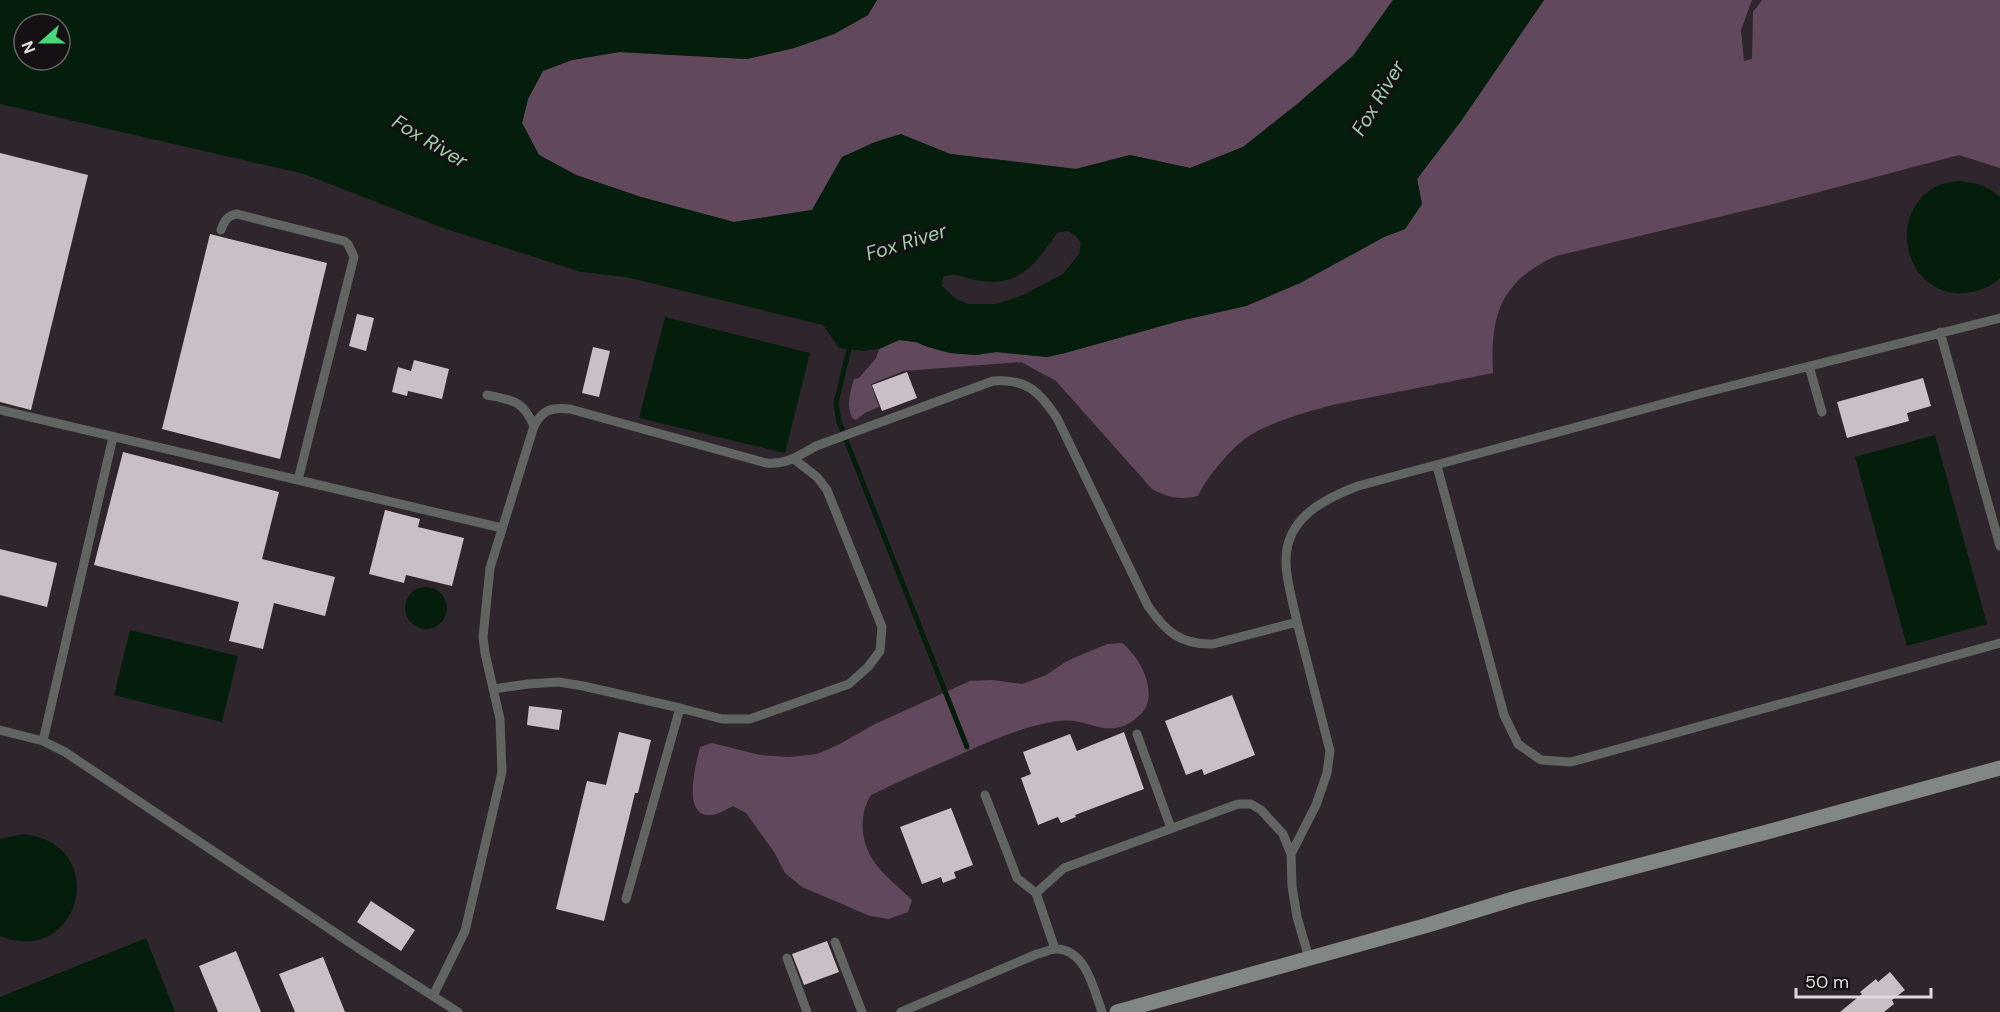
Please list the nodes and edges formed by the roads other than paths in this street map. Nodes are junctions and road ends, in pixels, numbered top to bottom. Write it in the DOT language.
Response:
graph roads {
  1 [pos="221,230"];
  2 [pos="2000,318"];
  3 [pos="1940,332"];
  4 [pos="1809,366"];
  5 [pos="487,395"];
  6 [pos="0,410"];
  7 [pos="1822,412"];
  8 [pos="534,426"];
  9 [pos="112,437"];
  10 [pos="794,459"];
  11 [pos="1437,466"];
  12 [pos="298,480"];
  13 [pos="502,528"];
  14 [pos="2000,546"];
  15 [pos="1297,622"];
  16 [pos="2000,643"];
  17 [pos="493,689"];
  18 [pos="680,708"];
  19 [pos="0,730"];
  20 [pos="1137,734"];
  21 [pos="43,741"];
  22 [pos="2000,768"];
  23 [pos="985,795"];
  24 [pos="1171,828"];
  25 [pos="1291,854"];
  26 [pos="1036,893"];
  27 [pos="626,899"];
  28 [pos="836,942"];
  29 [pos="1055,949"];
  30 [pos="787,958"];
  31 [pos="1309,958"];
  32 [pos="433,996"];
  33 [pos="458,1012"];
  34 [pos="807,1012"];
  35 [pos="862,1012"];
  36 [pos="901,1012"];
  37 [pos="1101,1012"];
  38 [pos="1117,1012"];
  1 -- 12 [label="lane"];
  2 -- 3 [label="lane"];
  3 -- 4 [label="lane"];
  3 -- 14 [label="lane"];
  4 -- 7 [label="lane"];
  4 -- 11 [label="lane"];
  5 -- 8 [label="lane"];
  6 -- 9 [label="lane"];
  8 -- 10 [label="lane"];
  8 -- 13 [label="lane"];
  9 -- 12 [label="lane"];
  9 -- 21 [label="lane"];
  10 -- 15 [label="lane"];
  10 -- 18 [label="lane"];
  11 -- 15 [label="lane"];
  11 -- 16 [label="lane"];
  12 -- 13 [label="lane"];
  13 -- 17 [label="lane"];
  15 -- 25 [label="lane"];
  17 -- 18 [label="lane"];
  17 -- 32 [label="lane"];
  18 -- 27 [label="lane"];
  19 -- 21 [label="lane"];
  20 -- 24 [label="lane"];
  21 -- 32 [label="lane"];
  22 -- 31 [label="main road"];
  23 -- 26 [label="lane"];
  24 -- 25 [label="lane"];
  24 -- 26 [label="lane"];
  25 -- 31 [label="lane"];
  26 -- 29 [label="lane"];
  28 -- 35 [label="lane"];
  29 -- 36 [label="lane"];
  29 -- 37 [label="lane"];
  30 -- 34 [label="lane"];
  31 -- 38 [label="main road"];
  32 -- 33 [label="lane"];
}
